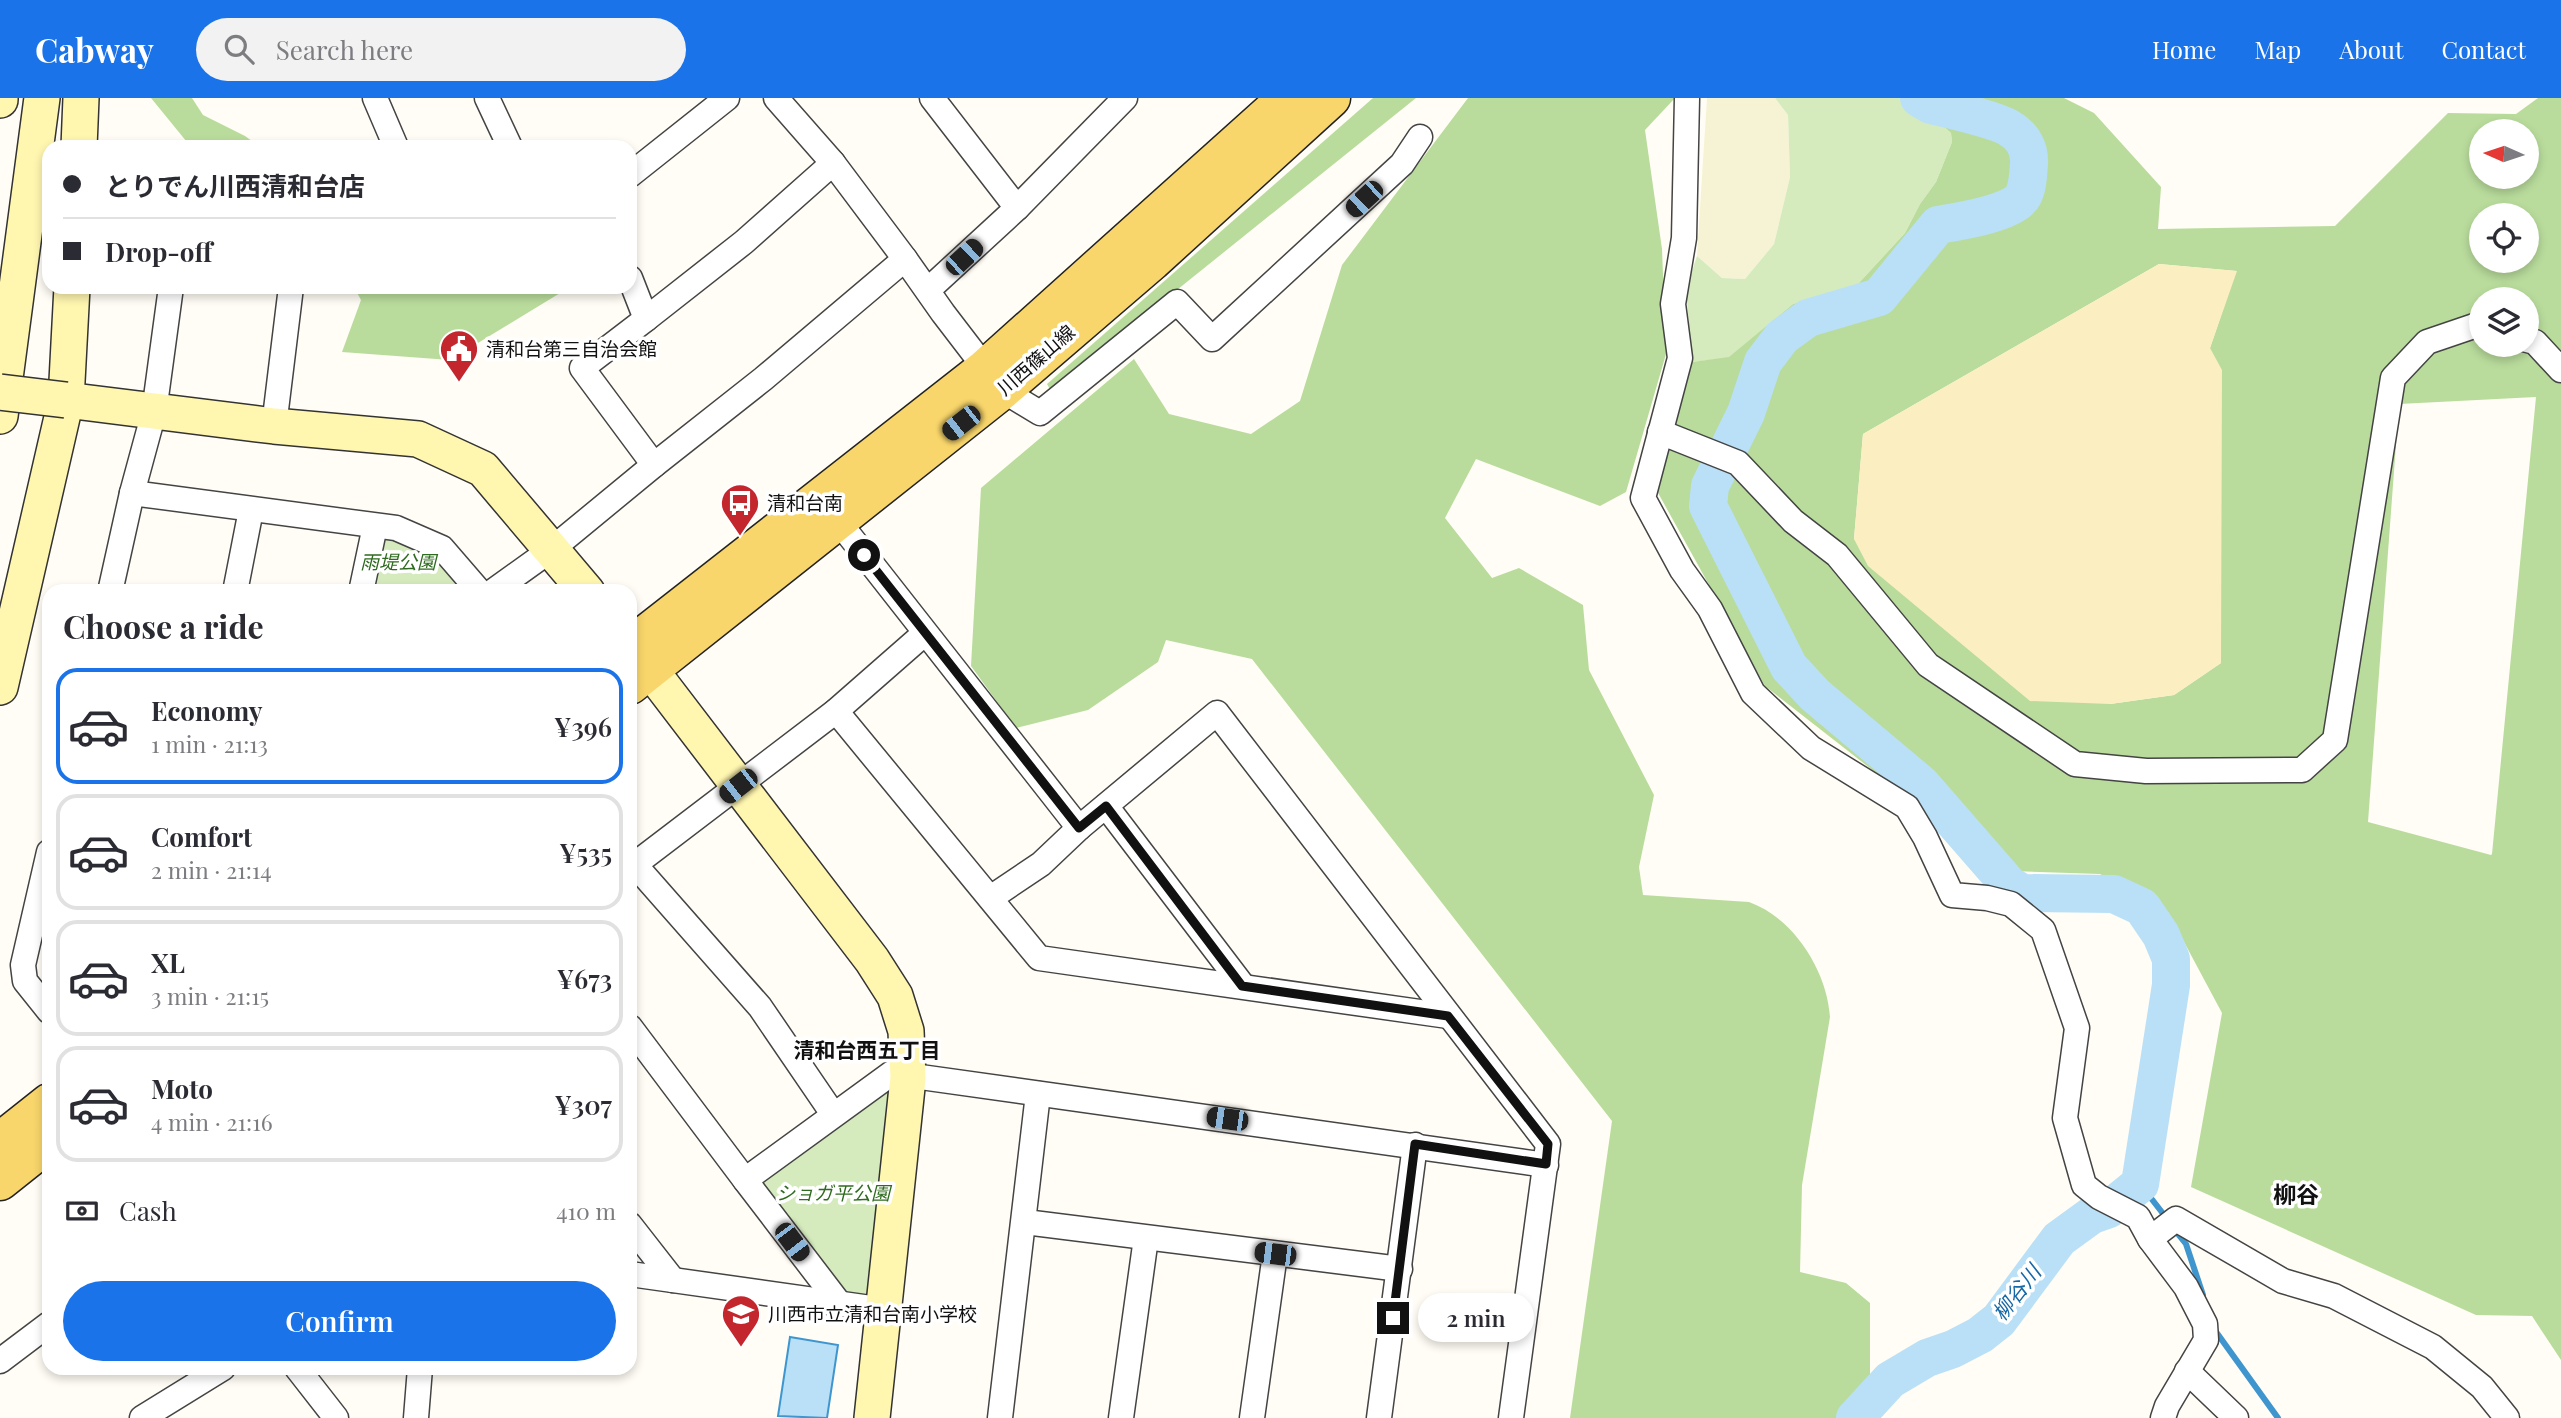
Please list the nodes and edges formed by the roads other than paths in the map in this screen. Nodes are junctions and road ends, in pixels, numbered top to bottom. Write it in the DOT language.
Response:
graph roads {
  1 [pos="42,98"];
  2 [pos="81,98"];
  3 [pos="375,98"];
  4 [pos="487,98"];
  5 [pos="727,98"];
  6 [pos="776,98"];
  7 [pos="1125,98"];
  8 [pos="1287,98"];
  9 [pos="1331,98"];
  10 [pos="1687,98"];
  11 [pos="940,101"];
  12 [pos="1420,137"];
  13 [pos="79,140"];
  14 [pos="393,140"];
  15 [pos="507,140"];
  16 [pos="833,163"];
  17 [pos="637,169"];
  18 [pos="1017,208"];
  19 [pos="905,259"];
  20 [pos="928,290"];
  21 [pos="72,294"];
  22 [pos="170,294"];
  23 [pos="290,294"];
  24 [pos="636,294"];
  25 [pos="646,319"];
  26 [pos="2469,328"];
  27 [pos="2539,346"];
  28 [pos="2561,370"];
  29 [pos="993,380"];
  30 [pos="0,392"];
  31 [pos="66,400"];
  32 [pos="154,412"];
  33 [pos="0,416"];
  34 [pos="274,426"];
  35 [pos="1666,433"];
  36 [pos="654,465"];
  37 [pos="132,492"];
  38 [pos="251,510"];
  39 [pos="838,521"];
  40 [pos="375,526"];
  41 [pos="552,549"];
  42 [pos="112,584"];
  43 [pos="237,584"];
  44 [pos="363,584"];
  45 [pos="473,584"];
  46 [pos="503,584"];
  47 [pos="580,584"];
  48 [pos="925,632"];
  49 [pos="637,656"];
  50 [pos="637,657"];
  51 [pos="637,660"];
  52 [pos="0,687"];
  53 [pos="836,711"];
  54 [pos="738,786"];
  55 [pos="1106,806"];
  56 [pos="1079,828"];
  57 [pos="637,863"];
  58 [pos="637,872"];
  59 [pos="42,882"];
  60 [pos="992,897"];
  61 [pos="42,949"];
  62 [pos="23,965"];
  63 [pos="1242,986"];
  64 [pos="42,1002"];
  65 [pos="1448,1016"];
  66 [pos="637,1036"];
  67 [pos="908,1077"];
  68 [pos="1038,1094"];
  69 [pos="42,1109"];
  70 [pos="833,1114"];
  71 [pos="0,1142"];
  72 [pos="1415,1144"];
  73 [pos="42,1148"];
  74 [pos="1546,1164"];
  75 [pos="745,1180"];
  76 [pos="0,1181"];
  77 [pos="1025,1222"];
  78 [pos="2161,1230"];
  79 [pos="637,1234"];
  80 [pos="1146,1238"];
  81 [pos="1275,1254"];
  82 [pos="1399,1269"];
  83 [pos="637,1275"];
  84 [pos="673,1280"];
  85 [pos="839,1303"];
  86 [pos="885,1310"];
  87 [pos="42,1329"];
  88 [pos="0,1361"];
  89 [pos="2187,1371"];
  90 [pos="212,1375"];
  91 [pos="302,1375"];
  92 [pos="419,1375"];
  93 [pos="142,1418"];
  94 [pos="336,1418"];
  95 [pos="416,1418"];
  96 [pos="872,1418"];
  97 [pos="1000,1418"];
  98 [pos="1121,1418"];
  99 [pos="1252,1418"];
  100 [pos="1379,1418"];
  101 [pos="1511,1418"];
  102 [pos="2163,1418"];
  103 [pos="2236,1418"];
  104 [pos="2507,1418"];
  1 -- 33 [label="street"];
  2 -- 13 [label="street"];
  3 -- 14 [label="street"];
  4 -- 15 [label="street"];
  5 -- 17 [label="street"];
  6 -- 16 [label="street"];
  7 -- 18 [label="street"];
  8 -- 29 [label="main road, 川西篠山線"];
  9 -- 29 [label="main road, 川西篠山線"];
  10 -- 35 [label="street"];
  11 -- 18 [label="street"];
  12 -- 29 [label="street"];
  16 -- 19 [label="street"];
  16 -- 25 [label="street"];
  18 -- 20 [label="street"];
  19 -- 20 [label="street"];
  19 -- 36 [label="street"];
  20 -- 29 [label="street"];
  21 -- 31 [label="street"];
  22 -- 32 [label="street"];
  23 -- 34 [label="street"];
  24 -- 25 [label="street"];
  25 -- 36 [label="street"];
  26 -- 35 [label="street"];
  27 -- 28 [label="street"];
  29 -- 39 [label="main road, 川西篠山線"];
  29 -- 49 [label="main road, 川西篠山線"];
  30 -- 31 [label="street, bridge"];
  31 -- 32 [label="street"];
  31 -- 52 [label="street"];
  32 -- 34 [label="street"];
  32 -- 37 [label="street"];
  34 -- 41 [label="street"];
  35 -- 78 [label="street"];
  36 -- 41 [label="street"];
  37 -- 38 [label="street"];
  37 -- 42 [label="street"];
  38 -- 40 [label="street"];
  38 -- 43 [label="street"];
  39 -- 48 [label="street"];
  39 -- 50 [label="main road, 川西篠山線"];
  40 -- 44 [label="street"];
  40 -- 45 [label="street"];
  41 -- 46 [label="street"];
  41 -- 47 [label="street"];
  48 -- 53 [label="street"];
  48 -- 56 [label="street"];
  51 -- 54 [label="street"];
  53 -- 54 [label="street"];
  53 -- 60 [label="street"];
  54 -- 57 [label="street"];
  54 -- 67 [label="street"];
  55 -- 56 [label="street"];
  55 -- 63 [label="street"];
  55 -- 65 [label="street"];
  56 -- 60 [label="street"];
  58 -- 70 [label="street"];
  59 -- 62 [label="street"];
  60 -- 63 [label="street"];
  61 -- 62 [label="street"];
  62 -- 64 [label="street"];
  63 -- 65 [label="street"];
  65 -- 74 [label="street"];
  66 -- 75 [label="street"];
  67 -- 68 [label="street"];
  67 -- 70 [label="street"];
  67 -- 86 [label="street"];
  68 -- 72 [label="street"];
  68 -- 77 [label="street"];
  69 -- 71 [label="main road"];
  70 -- 75 [label="street"];
  72 -- 74 [label="street"];
  72 -- 82 [label="street"];
  73 -- 76 [label="main road"];
  74 -- 101 [label="street"];
  75 -- 85 [label="street"];
  77 -- 80 [label="street"];
  77 -- 97 [label="street"];
  78 -- 89 [label="street"];
  78 -- 104 [label="street"];
  79 -- 84 [label="street"];
  80 -- 81 [label="street"];
  80 -- 98 [label="street"];
  81 -- 82 [label="street"];
  81 -- 99 [label="street"];
  82 -- 100 [label="street"];
  83 -- 84 [label="street"];
  84 -- 85 [label="street"];
  85 -- 86 [label="street"];
  86 -- 96 [label="street"];
  87 -- 88 [label="street"];
  89 -- 102 [label="street"];
  89 -- 103 [label="street"];
  90 -- 93 [label="street"];
  91 -- 94 [label="street"];
  92 -- 95 [label="street"];
}
